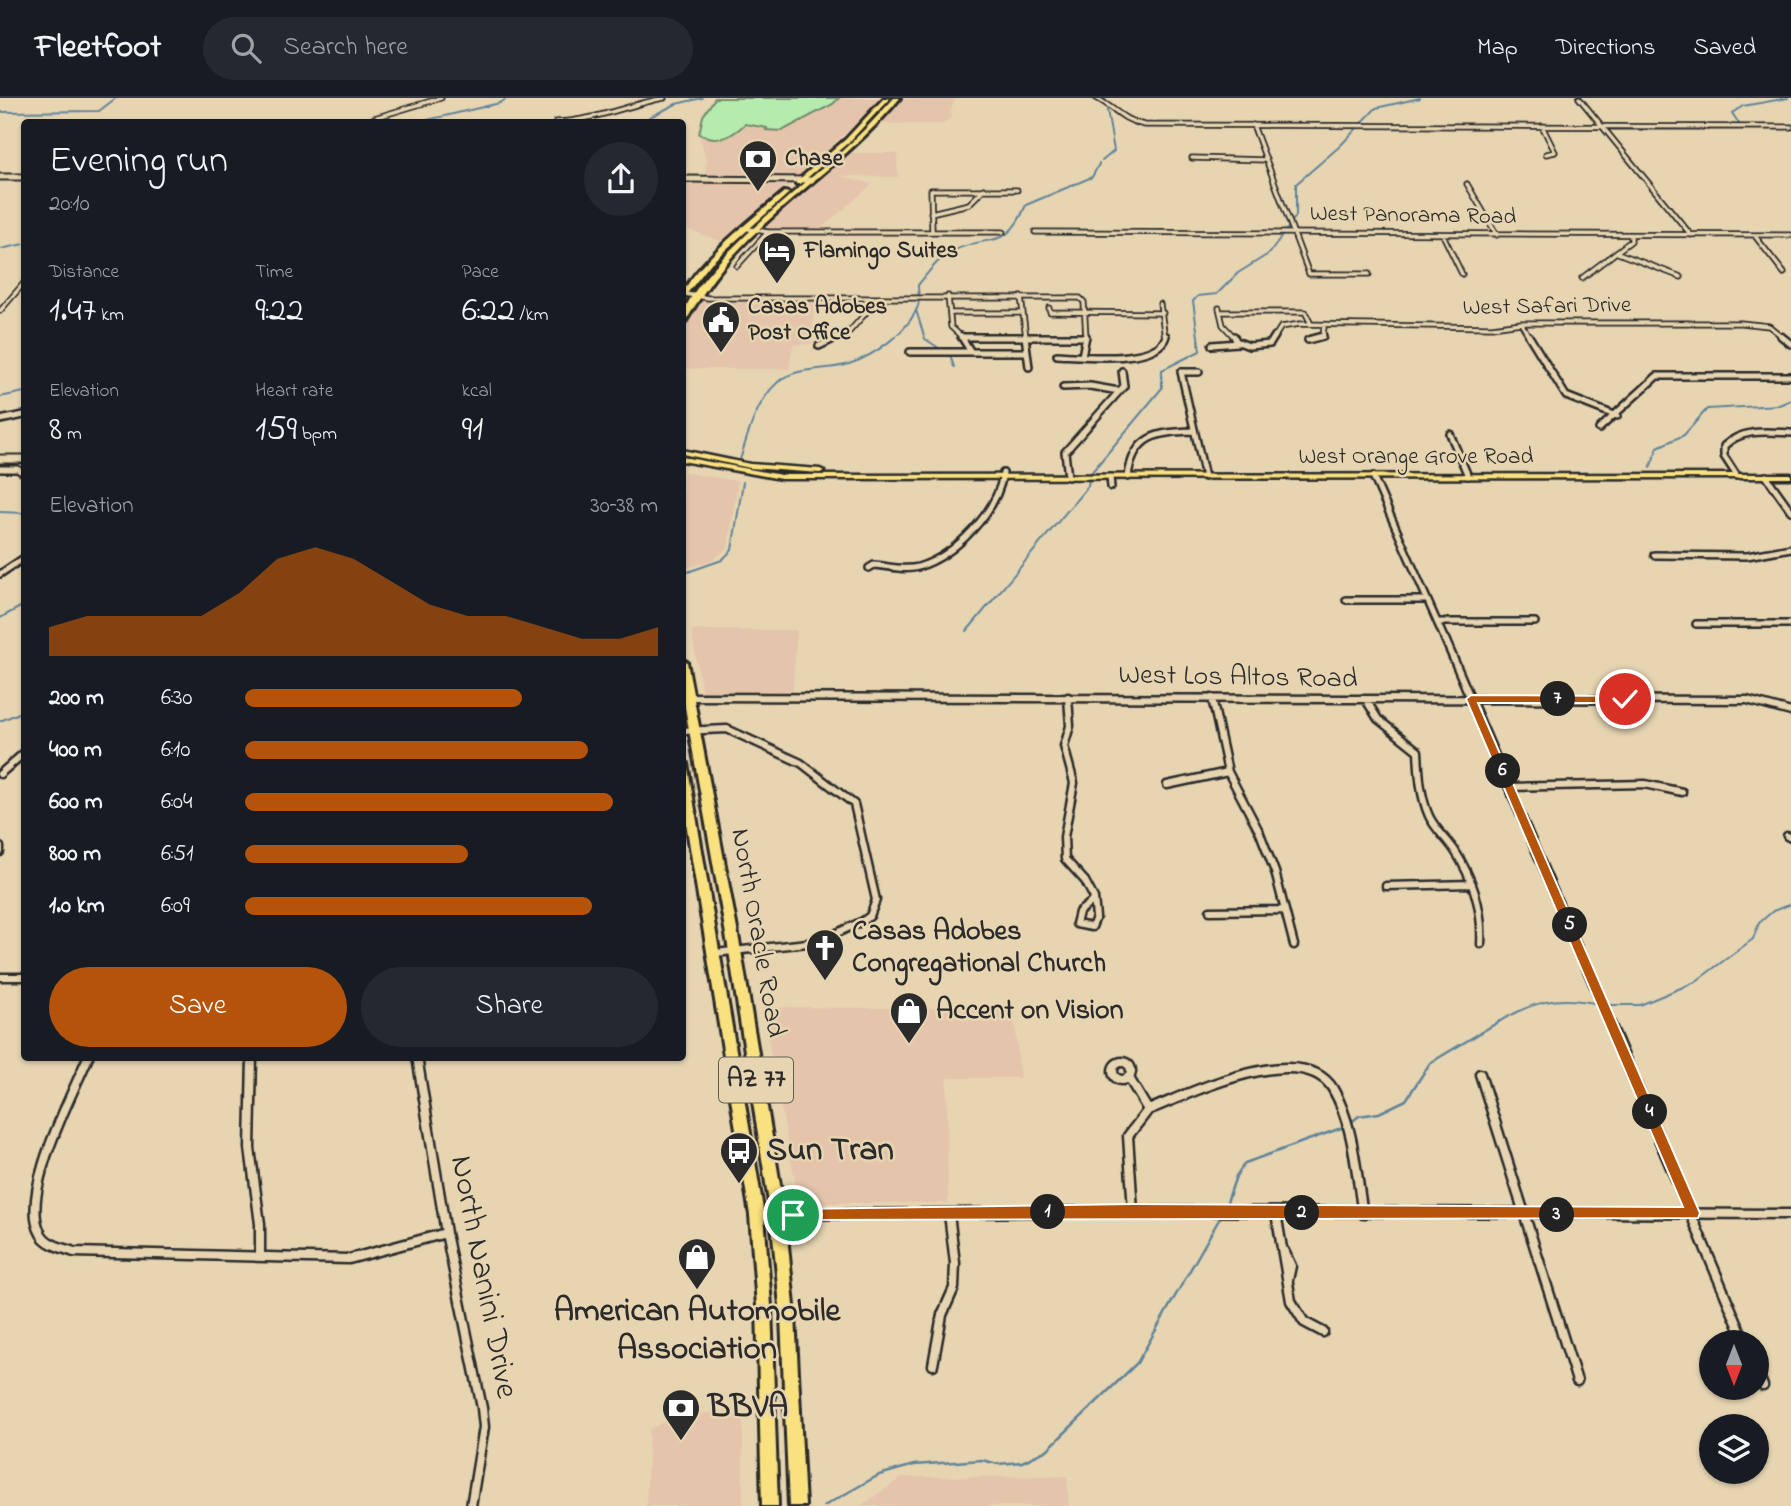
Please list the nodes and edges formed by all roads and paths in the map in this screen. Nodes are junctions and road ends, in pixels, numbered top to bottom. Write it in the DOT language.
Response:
graph roads {
  1 [pos="441,98"];
  2 [pos="664,98"];
  3 [pos="887,98"];
  4 [pos="897,98"];
  5 [pos="1096,98"];
  6 [pos="1579,98"];
  7 [pos="379,119"];
  8 [pos="587,119"];
  9 [pos="1253,125"];
  10 [pos="1542,126"];
  11 [pos="1603,126"];
  12 [pos="1791,127"];
  13 [pos="850,138"];
  14 [pos="859,139"];
  15 [pos="1546,155"];
  16 [pos="1192,158"];
  17 [pos="1266,160"];
  18 [pos="0,177"];
  19 [pos="21,177"];
  20 [pos="686,179"];
  21 [pos="802,180"];
  22 [pos="812,180"];
  23 [pos="1467,184"];
  24 [pos="984,189"];
  25 [pos="1017,190"];
  26 [pos="931,213"];
  27 [pos="743,229"];
  28 [pos="753,231"];
  29 [pos="932,231"];
  30 [pos="768,232"];
  31 [pos="1003,232"];
  32 [pos="1035,232"];
  33 [pos="1292,233"];
  34 [pos="1443,234"];
  35 [pos="1497,235"];
  36 [pos="1691,235"];
  37 [pos="1791,235"];
  38 [pos="1630,236"];
  39 [pos="1755,236"];
  40 [pos="1618,253"];
  41 [pos="737,266"];
  42 [pos="1784,273"];
  43 [pos="1369,274"];
  44 [pos="1462,274"];
  45 [pos="1681,277"];
  46 [pos="1583,278"];
  47 [pos="21,286"];
  48 [pos="686,293"];
  49 [pos="686,296"];
  50 [pos="696,296"];
  51 [pos="948,296"];
  52 [pos="1021,297"];
  53 [pos="871,298"];
  54 [pos="1160,304"];
  55 [pos="1049,308"];
  56 [pos="0,311"];
  57 [pos="951,313"];
  58 [pos="1022,313"];
  59 [pos="1083,313"];
  60 [pos="1163,313"];
  61 [pos="686,314"];
  62 [pos="1521,323"];
  63 [pos="1311,324"];
  64 [pos="1324,326"];
  65 [pos="961,337"];
  66 [pos="1025,337"];
  67 [pos="1086,337"];
  68 [pos="1308,340"];
  69 [pos="1238,342"];
  70 [pos="1791,344"];
  71 [pos="1212,345"];
  72 [pos="819,346"];
  73 [pos="910,352"];
  74 [pos="971,352"];
  75 [pos="1027,352"];
  76 [pos="1057,355"];
  77 [pos="1082,356"];
  78 [pos="1029,367"];
  79 [pos="1122,371"];
  80 [pos="1199,372"];
  81 [pos="1791,376"];
  82 [pos="1062,387"];
  83 [pos="1119,391"];
  84 [pos="1617,416"];
  85 [pos="21,417"];
  86 [pos="0,420"];
  87 [pos="1599,429"];
  88 [pos="1194,431"];
  89 [pos="1791,433"];
  90 [pos="1450,434"];
  91 [pos="686,453"];
  92 [pos="0,459"];
  93 [pos="21,459"];
  94 [pos="686,460"];
  95 [pos="0,469"];
  96 [pos="21,471"];
  97 [pos="1004,475"];
  98 [pos="1468,475"];
  99 [pos="1737,476"];
  100 [pos="1766,476"];
  101 [pos="1791,476"];
  102 [pos="1068,477"];
  103 [pos="1128,477"];
  104 [pos="1205,477"];
  105 [pos="1373,477"];
  106 [pos="1791,511"];
  107 [pos="1791,548"];
  108 [pos="1654,555"];
  109 [pos="21,560"];
  110 [pos="869,568"];
  111 [pos="0,574"];
  112 [pos="1346,600"];
  113 [pos="1426,600"];
  114 [pos="1440,622"];
  115 [pos="1535,622"];
  116 [pos="1696,624"];
  117 [pos="1791,624"];
  118 [pos="686,697"];
  119 [pos="1068,697"];
  120 [pos="1212,698"];
  121 [pos="1471,699"];
  122 [pos="1366,700"];
  123 [pos="1791,712"];
  124 [pos="695,729"];
  125 [pos="686,730"];
  126 [pos="21,756"];
  127 [pos="1228,772"];
  128 [pos="0,774"];
  129 [pos="1167,785"];
  130 [pos="686,786"];
  131 [pos="1510,787"];
  132 [pos="1682,792"];
  133 [pos="0,847"];
  134 [pos="0,852"];
  135 [pos="1472,884"];
  136 [pos="1386,886"];
  137 [pos="1094,900"];
  138 [pos="1283,909"];
  139 [pos="1210,911"];
  140 [pos="1481,944"];
  141 [pos="1294,945"];
  142 [pos="735,951"];
  143 [pos="715,953"];
  144 [pos="0,977"];
  145 [pos="21,977"];
  146 [pos="86,1061"];
  147 [pos="252,1061"];
  148 [pos="419,1061"];
  149 [pos="1480,1074"];
  150 [pos="1129,1078"];
  151 [pos="1148,1110"];
  152 [pos="1133,1211"];
  153 [pos="1276,1213"];
  154 [pos="1693,1213"];
  155 [pos="949,1214"];
  156 [pos="1363,1214"];
  157 [pos="1791,1214"];
  158 [pos="757,1215"];
  159 [pos="778,1215"];
  160 [pos="1523,1215"];
  161 [pos="446,1233"];
  162 [pos="260,1254"];
  163 [pos="1740,1330"];
  164 [pos="1324,1332"];
  165 [pos="933,1365"];
  166 [pos="1577,1381"];
  167 [pos="471,1506"];
  168 [pos="770,1506"];
  169 [pos="797,1506"];
  1 -- 7 [label="street"];
  2 -- 8 [label="street"];
  3 -- 13 [label="highway"];
  4 -- 14 [label="highway"];
  5 -- 9 [label="street"];
  6 -- 11 [label="street"];
  9 -- 10 [label="street"];
  9 -- 17 [label="street"];
  10 -- 11 [label="street"];
  10 -- 15 [label="street"];
  11 -- 12 [label="street"];
  11 -- 36 [label="street"];
  13 -- 14 [label="highway"];
  13 -- 21 [label="highway"];
  14 -- 22 [label="highway"];
  16 -- 17 [label="street"];
  17 -- 33 [label="street"];
  18 -- 19 [label="street"];
  20 -- 21 [label="street"];
  21 -- 22 [label="street"];
  21 -- 27 [label="highway"];
  22 -- 28 [label="highway"];
  23 -- 35 [label="street"];
  24 -- 25 [label="street"];
  24 -- 26 [label="street"];
  24 -- 26 [label="street"];
  26 -- 29 [label="street"];
  27 -- 28 [label="street"];
  27 -- 48 [label="highway"];
  28 -- 30 [label="street"];
  28 -- 50 [label="highway"];
  29 -- 30 [label="street"];
  29 -- 31 [label="street"];
  30 -- 41 [label="street"];
  32 -- 33 [label="street, West Panorama Road"];
  33 -- 34 [label="street, West Panorama Road"];
  33 -- 43 [label="street"];
  34 -- 35 [label="street, West Panorama Road"];
  34 -- 44 [label="street"];
  35 -- 38 [label="street, West Panorama Road"];
  36 -- 38 [label="street, West Panorama Road"];
  36 -- 39 [label="street, West Panorama Road"];
  37 -- 39 [label="street, West Panorama Road"];
  38 -- 40 [label="street"];
  39 -- 42 [label="street"];
  40 -- 45 [label="street"];
  40 -- 46 [label="street"];
  47 -- 56 [label="street"];
  49 -- 50 [label="street"];
  50 -- 53 [label="street"];
  50 -- 61 [label="highway"];
  51 -- 52 [label="street"];
  51 -- 53 [label="street"];
  51 -- 57 [label="street"];
  52 -- 58 [label="street"];
  52 -- 59 [label="street"];
  53 -- 72 [label="street"];
  54 -- 60 [label="street"];
  55 -- 59 [label="street"];
  57 -- 58 [label="street"];
  57 -- 65 [label="street"];
  58 -- 66 [label="street"];
  59 -- 60 [label="street"];
  59 -- 67 [label="street"];
  60 -- 77 [label="street"];
  62 -- 64 [label="street, West Safari Drive"];
  62 -- 70 [label="street, West Safari Drive"];
  62 -- 84 [label="street"];
  63 -- 64 [label="street, West Safari Drive"];
  63 -- 69 [label="street, West Safari Drive"];
  63 -- 69 [label="street"];
  64 -- 68 [label="street"];
  65 -- 66 [label="street"];
  65 -- 74 [label="street"];
  66 -- 67 [label="street"];
  66 -- 75 [label="street"];
  67 -- 77 [label="street"];
  69 -- 71 [label="street, West Safari Drive"];
  73 -- 74 [label="street"];
  74 -- 75 [label="street"];
  75 -- 78 [label="street"];
  76 -- 77 [label="street"];
  79 -- 83 [label="street"];
  80 -- 88 [label="street"];
  81 -- 84 [label="street"];
  82 -- 83 [label="street"];
  83 -- 102 [label="street"];
  84 -- 87 [label="street"];
  85 -- 86 [label="street"];
  88 -- 103 [label="street"];
  88 -- 104 [label="street"];
  89 -- 99 [label="street"];
  90 -- 98 [label="street"];
  91 -- 97 [label="main road, West Orange Grove Road"];
  92 -- 93 [label="main road"];
  94 -- 97 [label="main road, West Orange Grove Road"];
  95 -- 96 [label="street"];
  97 -- 102 [label="main road, West Orange Grove Road"];
  97 -- 110 [label="street"];
  98 -- 99 [label="main road, West Orange Grove Road"];
  98 -- 105 [label="main road, West Orange Grove Road"];
  99 -- 100 [label="main road, West Orange Grove Road"];
  100 -- 101 [label="main road, West Orange Grove Road"];
  100 -- 106 [label="street"];
  102 -- 103 [label="main road, West Orange Grove Road"];
  103 -- 104 [label="main road, West Orange Grove Road"];
  104 -- 105 [label="main road, West Orange Grove Road"];
  105 -- 113 [label="street"];
  107 -- 108 [label="street"];
  109 -- 111 [label="street"];
  112 -- 113 [label="street"];
  113 -- 114 [label="street"];
  114 -- 115 [label="street"];
  114 -- 121 [label="street"];
  116 -- 117 [label="street"];
  118 -- 119 [label="street, West Los Altos Road"];
  118 -- 124 [label="highway, North Oracle Road / AZ 77"];
  119 -- 120 [label="street, West Los Altos Road"];
  119 -- 137 [label="street"];
  120 -- 122 [label="street, West Los Altos Road"];
  120 -- 127 [label="street"];
  121 -- 122 [label="street, West Los Altos Road"];
  121 -- 123 [label="street, West Los Altos Road"];
  121 -- 131 [label="street"];
  122 -- 135 [label="street"];
  124 -- 125 [label="street"];
  124 -- 142 [label="highway, North Oracle Road / AZ 77"];
  124 -- 142 [label="street"];
  126 -- 128 [label="street"];
  127 -- 129 [label="street"];
  127 -- 138 [label="street"];
  130 -- 143 [label="highway, North Oracle Road / AZ 77"];
  131 -- 132 [label="street"];
  131 -- 154 [label="street"];
  133 -- 134 [label="street"];
  135 -- 136 [label="street"];
  135 -- 140 [label="street"];
  138 -- 139 [label="street"];
  138 -- 141 [label="street"];
  142 -- 143 [label="street"];
  142 -- 159 [label="highway, North Oracle Road / AZ 77"];
  143 -- 158 [label="highway, North Oracle Road / AZ 77"];
  144 -- 145 [label="street"];
  146 -- 162 [label="street"];
  147 -- 162 [label="street"];
  148 -- 161 [label="street, North Nanini Drive"];
  149 -- 160 [label="street"];
  150 -- 151 [label="street"];
  151 -- 152 [label="street"];
  151 -- 156 [label="street"];
  152 -- 153 [label="street"];
  152 -- 155 [label="street"];
  153 -- 156 [label="street"];
  153 -- 164 [label="street"];
  154 -- 157 [label="street"];
  154 -- 160 [label="street"];
  154 -- 163 [label="street"];
  155 -- 159 [label="street"];
  155 -- 165 [label="street"];
  156 -- 160 [label="street"];
  158 -- 159 [label="street"];
  158 -- 168 [label="highway, North Oracle Road / AZ 77"];
  159 -- 169 [label="highway, North Oracle Road / AZ 77"];
  160 -- 166 [label="street"];
  161 -- 162 [label="street"];
  161 -- 167 [label="street, North Nanini Drive"];
}
